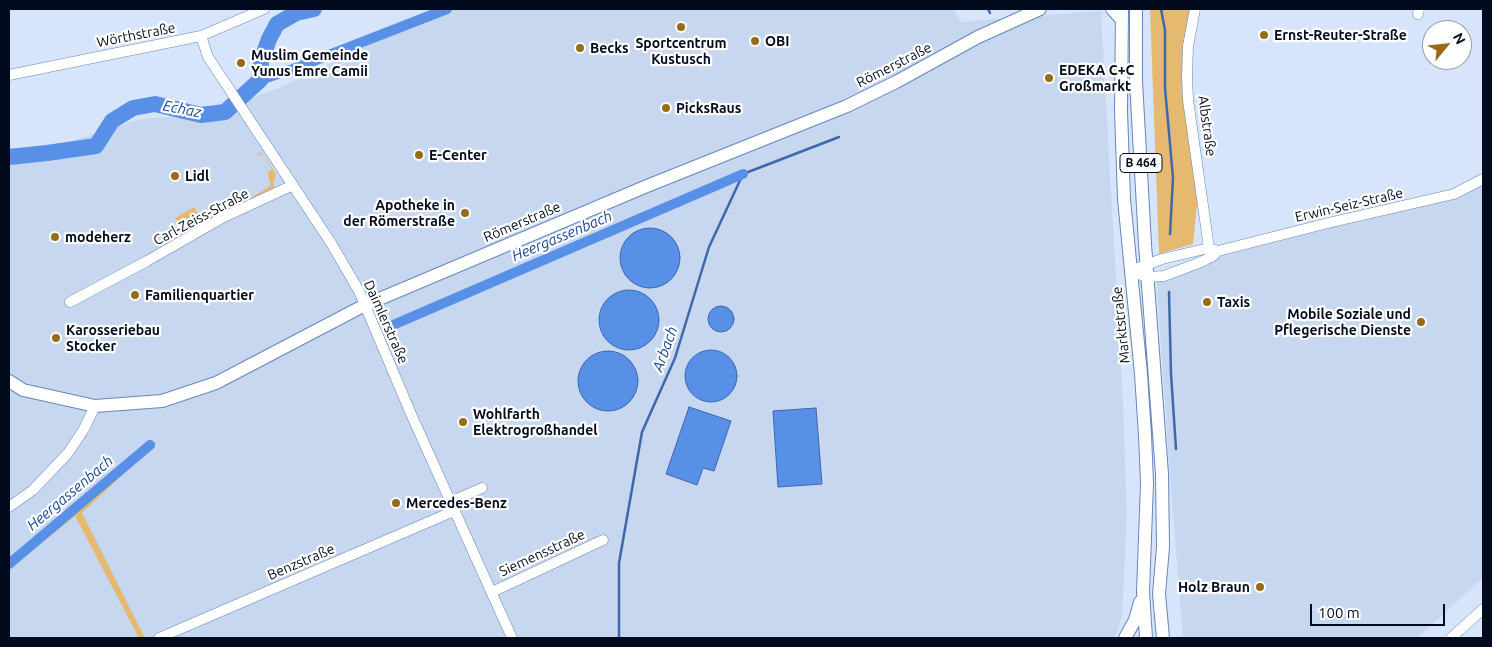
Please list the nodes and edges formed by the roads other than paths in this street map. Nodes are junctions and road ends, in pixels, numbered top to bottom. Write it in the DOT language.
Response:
graph roads {
  1 [pos="264,9"];
  2 [pos="1040,9"];
  3 [pos="1112,9"];
  4 [pos="1136,9"];
  5 [pos="1195,9"];
  6 [pos="1122,15"];
  7 [pos="201,36"];
  8 [pos="9,74"];
  9 [pos="1483,179"];
  10 [pos="293,185"];
  11 [pos="1213,250"];
  12 [pos="1146,264"];
  13 [pos="1130,271"];
  14 [pos="1147,277"];
  15 [pos="70,302"];
  16 [pos="365,305"];
  17 [pos="9,381"];
  18 [pos="95,406"];
  19 [pos="482,488"];
  20 [pos="452,506"];
  21 [pos="9,507"];
  22 [pos="603,540"];
  23 [pos="492,592"];
  24 [pos="1143,592"];
  25 [pos="1483,609"];
  26 [pos="180,634"];
  27 [pos="159,638"];
  28 [pos="512,638"];
  29 [pos="1125,638"];
  30 [pos="1146,638"];
  31 [pos="1163,638"];
  32 [pos="1451,638"];
  1 -- 7 [label="street, Wörthstraße"];
  2 -- 16 [label="main road, Römerstraße"];
  3 -- 6 [label="main road"];
  4 -- 12 [label="main road, B 464"];
  5 -- 11 [label="street, Albstraße"];
  6 -- 13 [label="main road, Marktstraße / B 464"];
  7 -- 8 [label="street, Wörthstraße"];
  7 -- 10 [label="street, Daimlerstraße"];
  9 -- 11 [label="street, Erwin-Seiz-Straße"];
  10 -- 15 [label="street, Carl-Zeiss-Straße"];
  10 -- 16 [label="street, Daimlerstraße"];
  11 -- 12 [label="street, Erwin-Seiz-Straße"];
  11 -- 14 [label="street, Erwin-Seiz-Straße"];
  12 -- 13 [label="street, Erwin-Seiz-Straße"];
  12 -- 14 [label="main road, B 464"];
  13 -- 14 [label="street, Erwin-Seiz-Straße"];
  13 -- 24 [label="main road, Marktstraße / B 464"];
  14 -- 31 [label="main road, B 464"];
  16 -- 18 [label="main road, Römerstraße"];
  16 -- 20 [label="street, Daimlerstraße"];
  17 -- 18 [label="main road, Römerstraße"];
  18 -- 21 [label="street"];
  19 -- 20 [label="street, Benzstraße"];
  20 -- 23 [label="street, Daimlerstraße"];
  20 -- 26 [label="street, Benzstraße"];
  22 -- 23 [label="street, Siemensstraße"];
  23 -- 28 [label="street, Daimlerstraße"];
  24 -- 29 [label="main road"];
  24 -- 30 [label="main road, Marktstraße / B 464"];
  25 -- 32 [label="street"];
  26 -- 27 [label="street, Benzstraße"];
}
